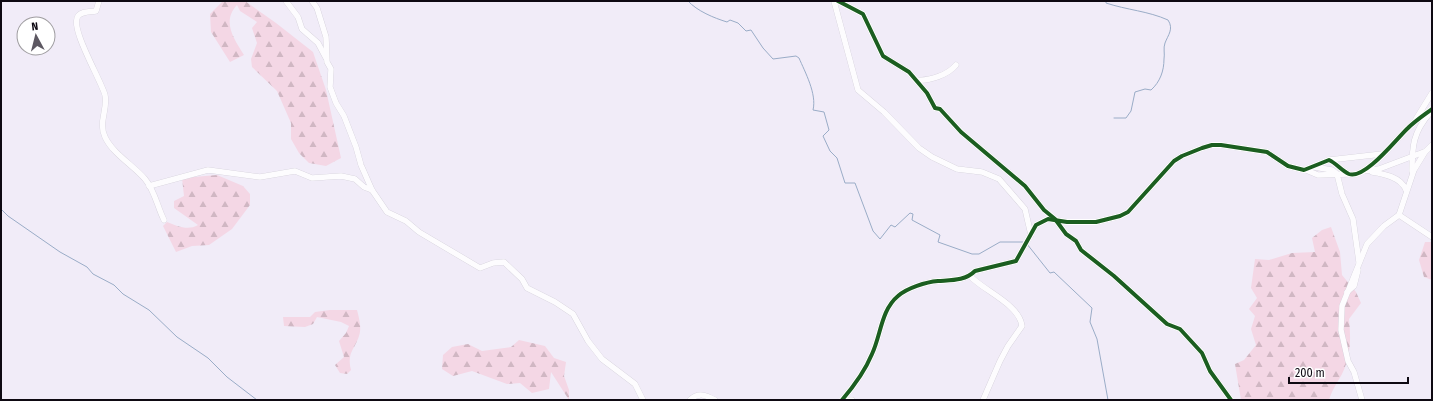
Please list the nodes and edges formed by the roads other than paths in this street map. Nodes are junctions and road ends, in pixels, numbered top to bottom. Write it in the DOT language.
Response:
graph roads {
  1 [pos="99,1"];
  2 [pos="286,1"];
  3 [pos="312,1"];
  4 [pos="834,1"];
  5 [pos="838,1"];
  6 [pos="327,62"];
  7 [pos="956,65"];
  8 [pos="917,80"];
  9 [pos="1432,93"];
  10 [pos="1432,109"];
  11 [pos="1412,125"];
  12 [pos="1432,145"];
  13 [pos="1425,152"];
  14 [pos="1385,153"];
  15 [pos="1412,158"];
  16 [pos="1329,160"];
  17 [pos="1309,169"];
  18 [pos="1366,171"];
  19 [pos="1337,174"];
  20 [pos="1349,174"];
  21 [pos="1412,174"];
  22 [pos="149,186"];
  23 [pos="372,190"];
  24 [pos="1406,190"];
  25 [pos="1398,215"];
  26 [pos="1056,219"];
  27 [pos="164,220"];
  28 [pos="1031,235"];
  29 [pos="1432,237"];
  30 [pos="1359,263"];
  31 [pos="970,276"];
  32 [pos="643,400"];
  33 [pos="690,400"];
  34 [pos="715,400"];
  35 [pos="842,400"];
  36 [pos="848,400"];
  37 [pos="852,400"];
  38 [pos="983,400"];
  39 [pos="1231,400"];
  40 [pos="1362,400"];
  1 -- 22 [label="street"];
  2 -- 6 [label="street"];
  3 -- 6 [label="street"];
  4 -- 28 [label="street"];
  5 -- 8 [label="street"];
  6 -- 23 [label="street"];
  7 -- 8 [label="street"];
  8 -- 26 [label="street"];
  9 -- 11 [label="street"];
  10 -- 11 [label="street"];
  10 -- 15 [label="street"];
  11 -- 14 [label="street"];
  12 -- 13 [label="street"];
  13 -- 15 [label="street"];
  13 -- 21 [label="street"];
  14 -- 16 [label="street"];
  14 -- 18 [label="street"];
  15 -- 18 [label="street"];
  15 -- 21 [label="street"];
  16 -- 17 [label="street"];
  16 -- 20 [label="street"];
  17 -- 19 [label="street"];
  17 -- 26 [label="street"];
  18 -- 20 [label="street"];
  18 -- 24 [label="street"];
  19 -- 20 [label="street"];
  19 -- 30 [label="street"];
  21 -- 24 [label="street"];
  22 -- 23 [label="street"];
  22 -- 27 [label="street"];
  23 -- 32 [label="street"];
  24 -- 25 [label="street"];
  25 -- 29 [label="street"];
  25 -- 30 [label="street"];
  26 -- 28 [label="street"];
  26 -- 39 [label="street"];
  28 -- 31 [label="street"];
  30 -- 40 [label="street"];
  31 -- 35 [label="street"];
  31 -- 38 [label="street"];
  33 -- 34 [label="street"];
  36 -- 37 [label="street"];
}
